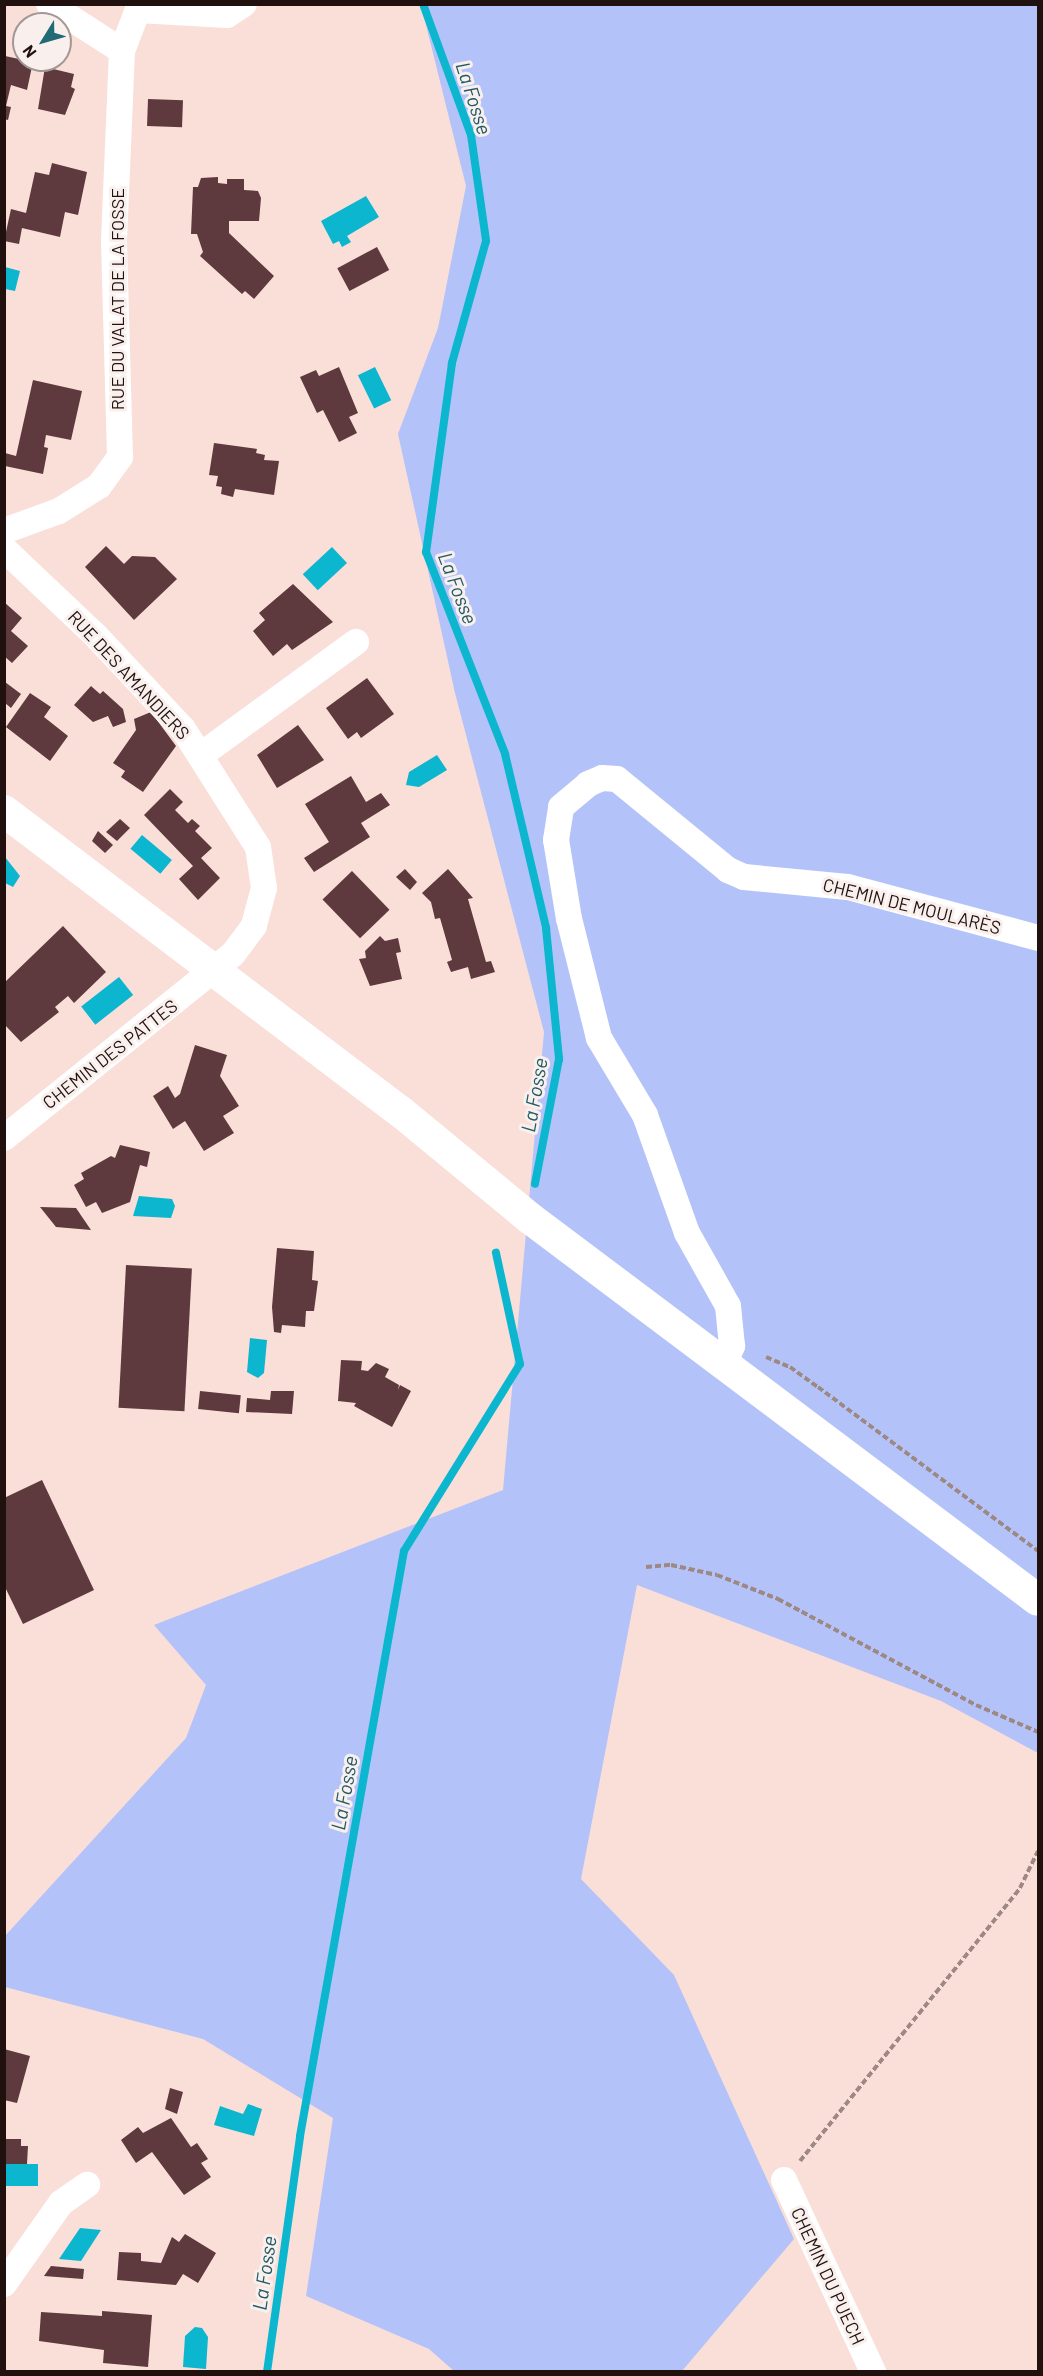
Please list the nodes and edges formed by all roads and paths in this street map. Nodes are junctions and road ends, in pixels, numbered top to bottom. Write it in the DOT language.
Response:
graph roads {
  1 [pos="49,4"];
  2 [pos="244,4"];
  3 [pos="139,7"];
  4 [pos="122,51"];
  5 [pos="4,531"];
  6 [pos="4,549"];
  7 [pos="356,642"];
  8 [pos="201,755"];
  9 [pos="4,811"];
  10 [pos="1038,938"];
  11 [pos="215,970"];
  12 [pos="4,1138"];
  13 [pos="724,1365"];
  14 [pos="646,1567"];
  15 [pos="1038,1600"];
  16 [pos="1038,1732"];
  17 [pos="1038,1851"];
  18 [pos="784,2180"];
  19 [pos="87,2185"];
  20 [pos="4,2284"];
  21 [pos="873,2372"];
  1 -- 4 [label="street"];
  2 -- 3 [label="street"];
  3 -- 4 [label="street, RUE DU VALAT DE LA FOSSE"];
  4 -- 5 [label="street, RUE DU VALAT DE LA FOSSE"];
  6 -- 8 [label="street, RUE DES AMANDIERS"];
  7 -- 8 [label="street"];
  8 -- 11 [label="street, RUE DES AMANDIERS"];
  9 -- 11 [label="street"];
  10 -- 13 [label="street, CHEMIN DE MOULARÈS"];
  11 -- 12 [label="street, CHEMIN DES PATTES"];
  11 -- 13 [label="street"];
  13 -- 15 [label="street"];
  14 -- 16 [label="path"];
  17 -- 18 [label="path"];
  18 -- 21 [label="street, CHEMIN DU PUECH"];
  19 -- 20 [label="street"];
}
